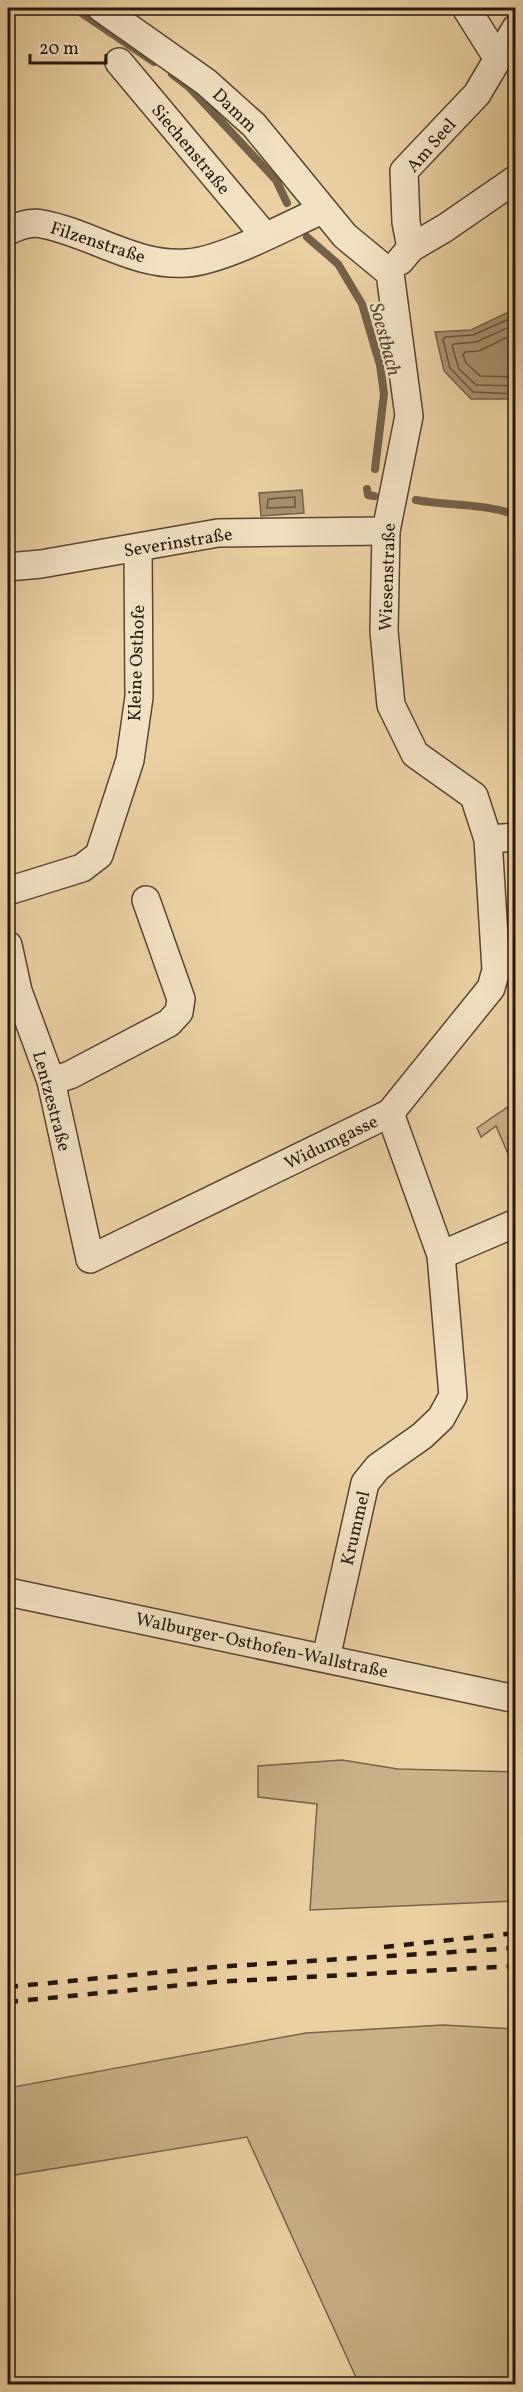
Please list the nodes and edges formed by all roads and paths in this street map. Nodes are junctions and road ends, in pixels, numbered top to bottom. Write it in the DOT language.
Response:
graph roads {
  1 [pos="101,8"];
  2 [pos="466,8"];
  3 [pos="516,28"];
  4 [pos="498,59"];
  5 [pos="119,62"];
  6 [pos="516,179"];
  7 [pos="322,210"];
  8 [pos="8,231"];
  9 [pos="264,235"];
  10 [pos="411,248"];
  11 [pos="390,273"];
  12 [pos="386,531"];
  13 [pos="138,548"];
  14 [pos="8,567"];
  15 [pos="516,837"];
  16 [pos="488,839"];
  17 [pos="8,891"];
  18 [pos="146,900"];
  19 [pos="8,945"];
  20 [pos="51,1082"];
  21 [pos="390,1113"];
  22 [pos="516,1222"];
  23 [pos="441,1255"];
  24 [pos="90,1259"];
  25 [pos="8,1592"];
  26 [pos="326,1658"];
  27 [pos="516,1699"];
  1 -- 7 [label="street, Damm"];
  2 -- 4 [label="street"];
  3 -- 4 [label="street, Am Seel"];
  4 -- 10 [label="street, Am Seel"];
  5 -- 9 [label="street, Siechenstraße"];
  6 -- 10 [label="street"];
  7 -- 9 [label="street, Filzenstraße"];
  7 -- 11 [label="street"];
  8 -- 9 [label="street, Filzenstraße"];
  10 -- 11 [label="street"];
  11 -- 12 [label="street, Wiesenstraße"];
  12 -- 13 [label="street, Severinstraße"];
  12 -- 16 [label="street, Wiesenstraße"];
  13 -- 14 [label="street, Severinstraße"];
  13 -- 17 [label="street, Kleine Osthofe"];
  15 -- 16 [label="street"];
  16 -- 21 [label="street, Widumgasse"];
  18 -- 20 [label="street"];
  19 -- 20 [label="street, Lentzestraße"];
  20 -- 24 [label="street, Lentzestraße"];
  21 -- 23 [label="street, Krummel"];
  21 -- 24 [label="street, Widumgasse"];
  22 -- 23 [label="street"];
  23 -- 26 [label="street, Krummel"];
  25 -- 26 [label="street, Walburger-Osthofen-Wallstraße"];
  26 -- 27 [label="street, Walburger-Osthofen-Wallstraße"];
}
